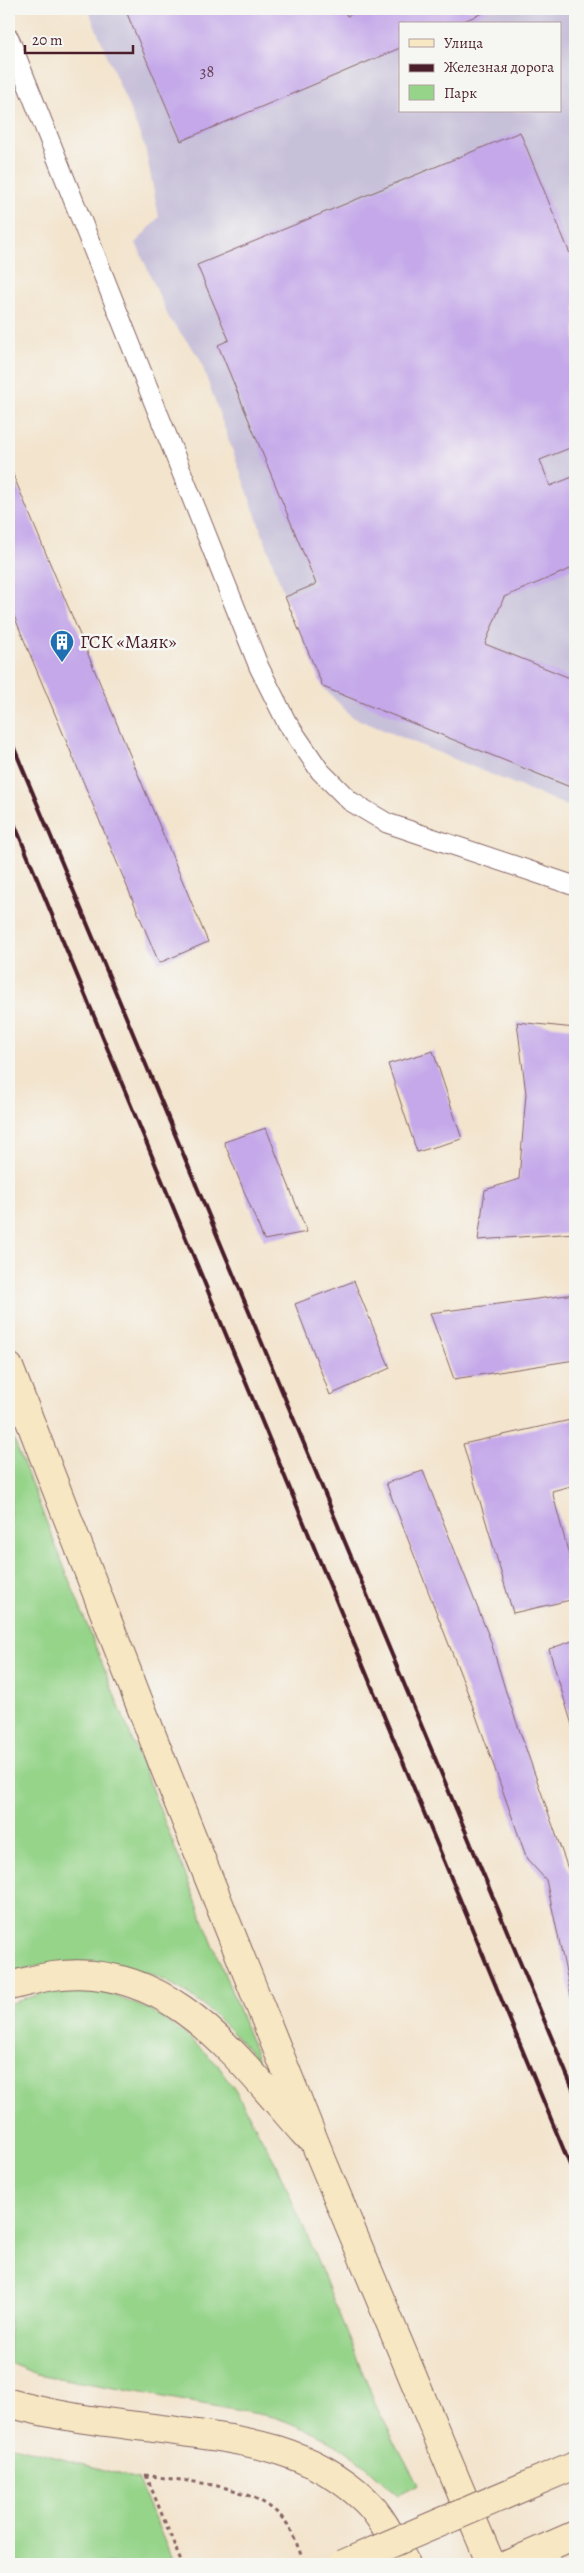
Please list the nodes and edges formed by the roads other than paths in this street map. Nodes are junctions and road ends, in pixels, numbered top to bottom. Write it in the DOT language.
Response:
graph roads {
  1 [pos="9,38"];
  2 [pos="575,886"];
  3 [pos="9,1367"];
  4 [pos="9,1986"];
  5 [pos="317,2148"];
  6 [pos="9,2403"];
  7 [pos="575,2465"];
  8 [pos="575,2535"];
  9 [pos="343,2564"];
  10 [pos="406,2564"];
  11 [pos="491,2564"];
  12 [pos="508,2564"];
  1 -- 2 [label="lane"];
  3 -- 5 [label="main road"];
  4 -- 5 [label="main road"];
  5 -- 11 [label="main road"];
  6 -- 10 [label="main road"];
  7 -- 9 [label="main road, bridge"];
  8 -- 12 [label="main road"];
}
